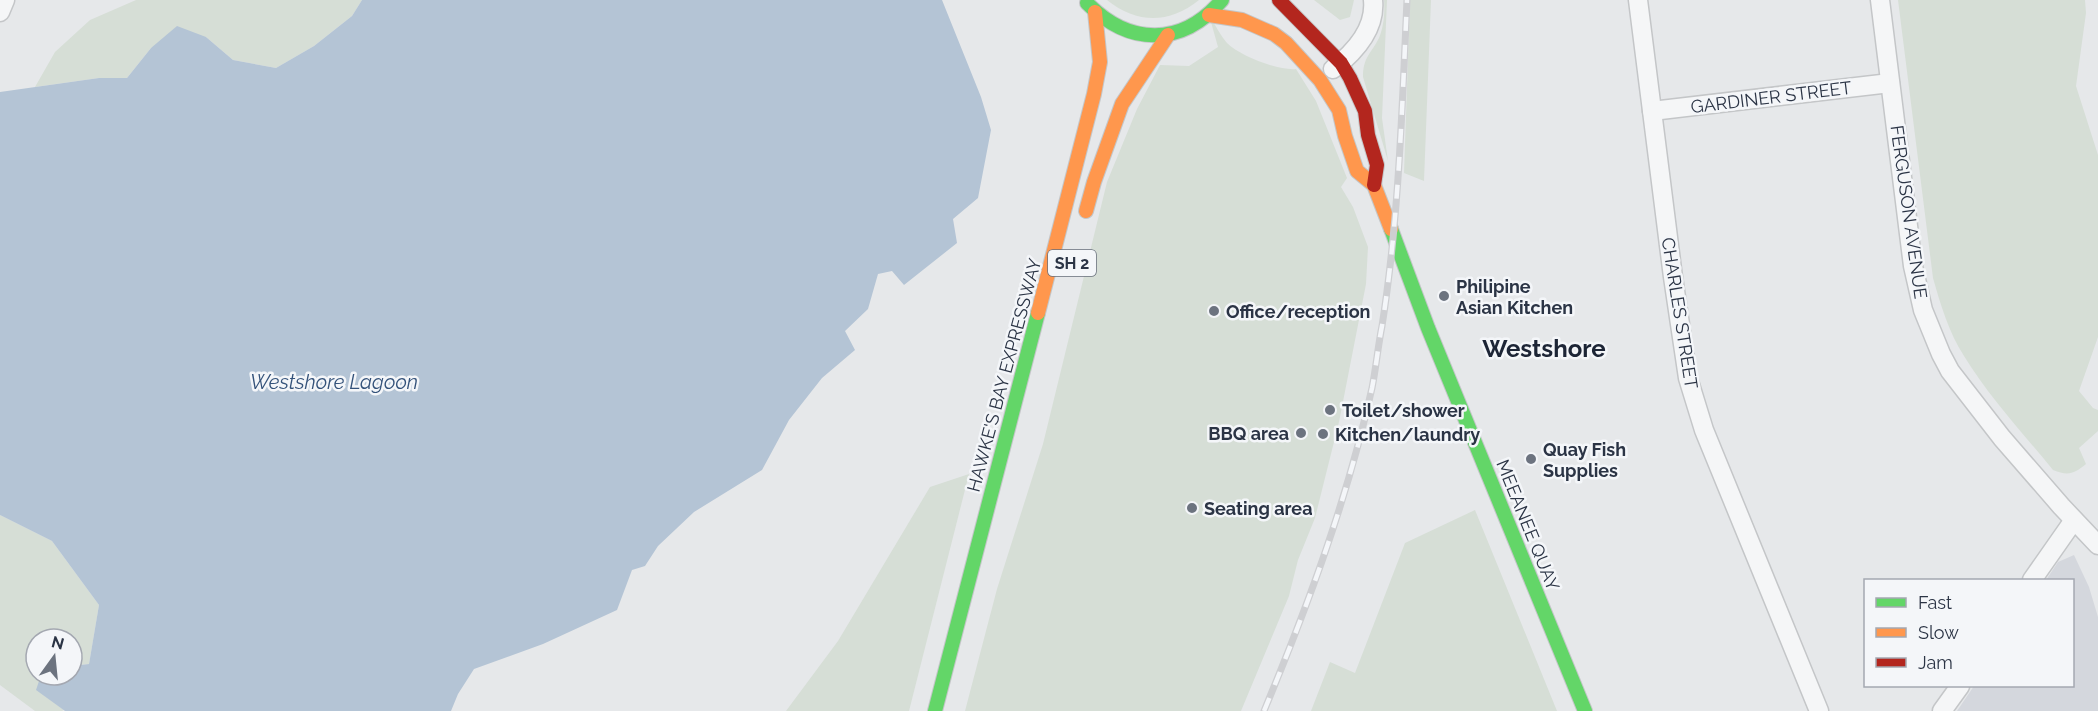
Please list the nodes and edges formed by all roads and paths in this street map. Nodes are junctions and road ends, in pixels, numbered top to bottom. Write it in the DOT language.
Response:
graph roads {
  1 [pos="5,0"];
  2 [pos="1085,0"];
  3 [pos="1222,0"];
  4 [pos="1279,0"];
  5 [pos="1373,0"];
  6 [pos="1638,0"];
  7 [pos="1880,0"];
  8 [pos="0,12"];
  9 [pos="1095,12"];
  10 [pos="1209,15"];
  11 [pos="1168,35"];
  12 [pos="1341,63"];
  13 [pos="1320,80"];
  14 [pos="1890,83"];
  15 [pos="1652,111"];
  16 [pos="1374,185"];
  17 [pos="1083,224"];
  18 [pos="2074,520"];
  19 [pos="2098,545"];
  20 [pos="2033,579"];
  21 [pos="1959,687"];
  22 [pos="935,711"];
  23 [pos="1585,711"];
  24 [pos="1819,711"];
  25 [pos="1942,711"];
  1 -- 8 [label="street"];
  2 -- 9 [label="main road"];
  3 -- 10 [label="main road"];
  4 -- 12 [label="main road, MEEANEE QUAY"];
  5 -- 12 [label="street"];
  6 -- 15 [label="street, CHARLES STREET"];
  7 -- 14 [label="street, FERGUSON AVENUE"];
  9 -- 11 [label="main road"];
  9 -- 22 [label="main road, HAWKE'S BAY EXPRESSWAY / SH 2"];
  10 -- 11 [label="main road"];
  10 -- 13 [label="main road, MEEANEE QUAY"];
  11 -- 17 [label="main road, SH 2"];
  12 -- 13 [label="street"];
  12 -- 16 [label="main road, MEEANEE QUAY"];
  13 -- 16 [label="main road, MEEANEE QUAY"];
  14 -- 15 [label="street, GARDINER STREET"];
  14 -- 18 [label="street, FERGUSON AVENUE"];
  15 -- 24 [label="street, CHARLES STREET"];
  16 -- 23 [label="main road, MEEANEE QUAY"];
  18 -- 19 [label="street, FERGUSON AVENUE"];
  18 -- 20 [label="street"];
  21 -- 25 [label="street"];
}
